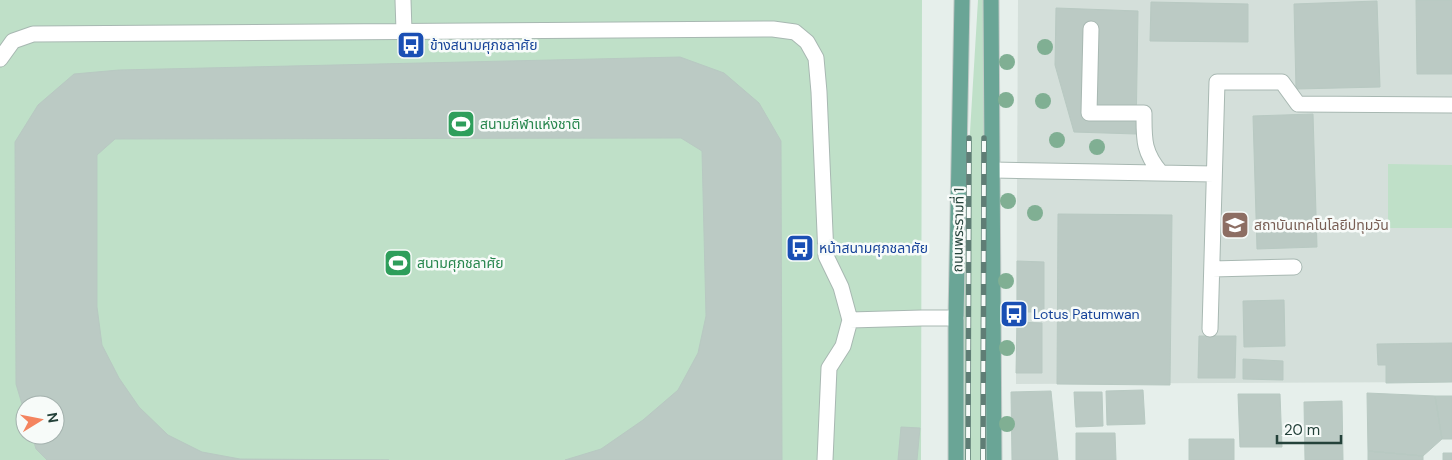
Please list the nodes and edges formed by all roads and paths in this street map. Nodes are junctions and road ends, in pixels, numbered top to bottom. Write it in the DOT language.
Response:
graph roads {
  1 [pos="403,0"];
  2 [pos="962,0"];
  3 [pos="991,0"];
  4 [pos="1091,29"];
  5 [pos="404,31"];
  6 [pos="0,59"];
  7 [pos="1452,106"];
  8 [pos="992,170"];
  9 [pos="1161,173"];
  10 [pos="1214,174"];
  11 [pos="1294,267"];
  12 [pos="1212,269"];
  13 [pos="956,318"];
  14 [pos="850,320"];
  15 [pos="1210,329"];
  16 [pos="824,460"];
  17 [pos="956,460"];
  18 [pos="994,460"];
  1 -- 5 [label="street"];
  2 -- 13 [label="main road, ถนนพระรามที่ 1"];
  3 -- 8 [label="main road"];
  4 -- 9 [label="street"];
  5 -- 6 [label="street"];
  5 -- 14 [label="street"];
  7 -- 10 [label="street"];
  8 -- 9 [label="street"];
  8 -- 18 [label="main road"];
  9 -- 10 [label="street"];
  10 -- 12 [label="street"];
  11 -- 12 [label="street"];
  12 -- 15 [label="street"];
  13 -- 14 [label="street"];
  13 -- 17 [label="main road, ถนนพระรามที่ 1"];
  14 -- 16 [label="street"];
}
